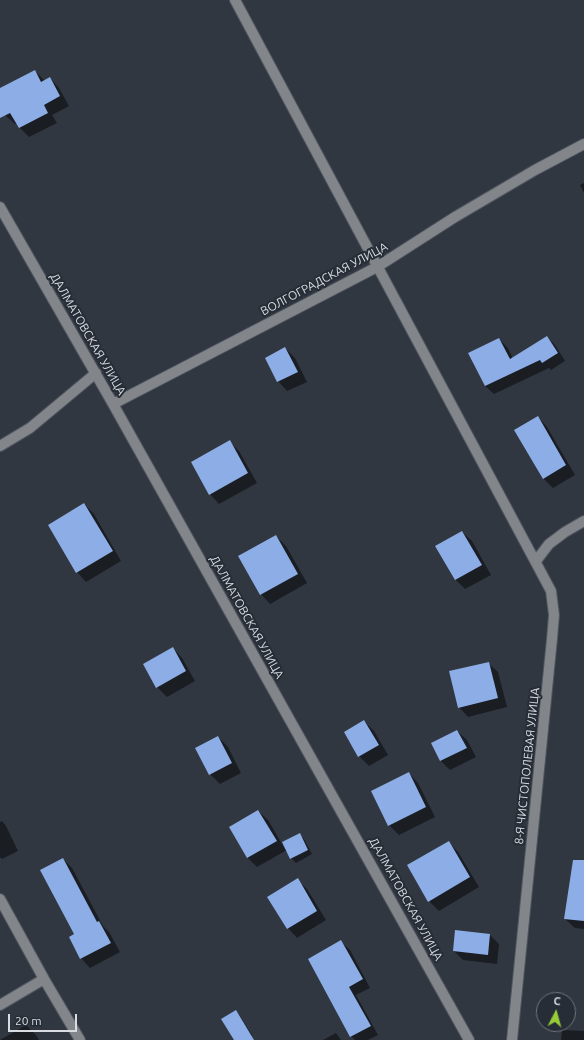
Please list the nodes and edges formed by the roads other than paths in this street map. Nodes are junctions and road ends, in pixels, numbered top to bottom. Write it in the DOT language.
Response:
graph roads {
  1 [pos="235,0"];
  2 [pos="584,144"];
  3 [pos="0,207"];
  4 [pos="377,267"];
  5 [pos="96,373"];
  6 [pos="113,404"];
  7 [pos="0,446"];
  8 [pos="584,521"];
  9 [pos="536,561"];
  10 [pos="0,900"];
  11 [pos="44,979"];
  12 [pos="0,1005"];
  13 [pos="80,1040"];
  14 [pos="469,1040"];
  15 [pos="512,1040"];
  1 -- 4 [label="street, 8-Я ЧИСТОПОЛЕВАЯ УЛИЦА"];
  2 -- 4 [label="street, ВОЛГОГРАДСКАЯ УЛИЦА"];
  3 -- 5 [label="street, ДАЛМАТОВСКАЯ УЛИЦА"];
  4 -- 6 [label="street, ВОЛГОГРАДСКАЯ УЛИЦА"];
  4 -- 9 [label="street, 8-Я ЧИСТОПОЛЕВАЯ УЛИЦА"];
  5 -- 6 [label="street, ДАЛМАТОВСКАЯ УЛИЦА"];
  5 -- 7 [label="street"];
  6 -- 14 [label="street, ДАЛМАТОВСКАЯ УЛИЦА"];
  8 -- 9 [label="street"];
  9 -- 15 [label="street, 8-Я ЧИСТОПОЛЕВАЯ УЛИЦА"];
  10 -- 11 [label="street"];
  11 -- 12 [label="street"];
  11 -- 13 [label="street"];
}
